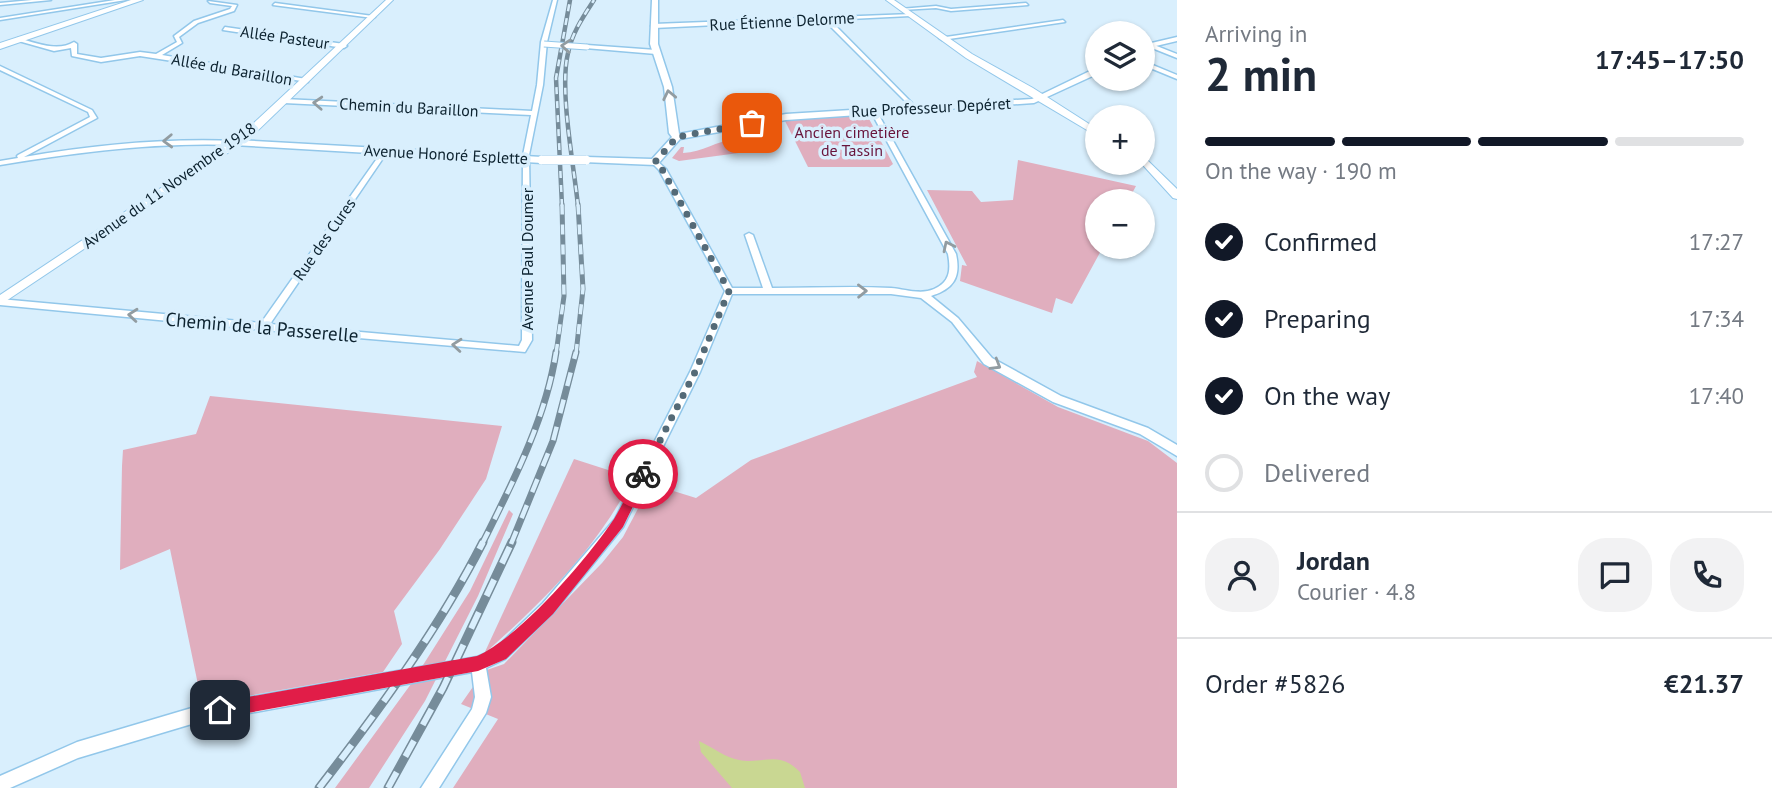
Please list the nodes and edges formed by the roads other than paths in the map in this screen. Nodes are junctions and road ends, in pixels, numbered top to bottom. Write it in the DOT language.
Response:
graph roads {
  1 [pos="13,0"];
  2 [pos="49,0"];
  3 [pos="124,0"];
  4 [pos="138,0"];
  5 [pos="390,0"];
  6 [pos="555,0"];
  7 [pos="655,0"];
  8 [pos="889,0"];
  9 [pos="210,2"];
  10 [pos="0,4"];
  11 [pos="8,4"];
  12 [pos="275,4"];
  13 [pos="1026,4"];
  14 [pos="902,9"];
  15 [pos="910,15"];
  16 [pos="373,17"];
  17 [pos="0,19"];
  18 [pos="826,19"];
  19 [pos="1063,22"];
  20 [pos="654,26"];
  21 [pos="225,29"];
  22 [pos="942,38"];
  23 [pos="1177,39"];
  24 [pos="18,40"];
  25 [pos="544,44"];
  26 [pos="1155,44"];
  27 [pos="0,45"];
  28 [pos="344,46"];
  29 [pos="1155,49"];
  30 [pos="656,52"];
  31 [pos="158,56"];
  32 [pos="1177,56"];
  33 [pos="0,68"];
  34 [pos="1155,68"];
  35 [pos="1085,77"];
  36 [pos="1177,77"];
  37 [pos="306,81"];
  38 [pos="1041,97"];
  39 [pos="284,101"];
  40 [pos="914,108"];
  41 [pos="873,110"];
  42 [pos="533,113"];
  43 [pos="1085,125"];
  44 [pos="677,137"];
  45 [pos="236,143"];
  46 [pos="385,151"];
  47 [pos="527,159"];
  48 [pos="15,160"];
  49 [pos="655,162"];
  50 [pos="0,163"];
  51 [pos="1155,172"];
  52 [pos="1177,196"];
  53 [pos="749,235"];
  54 [pos="729,291"];
  55 [pos="769,292"];
  56 [pos="924,295"];
  57 [pos="0,302"];
  58 [pos="263,327"];
  59 [pos="524,348"];
  60 [pos="1177,452"];
  61 [pos="478,664"];
  62 [pos="0,784"];
  63 [pos="429,788"];
  1 -- 11 [label="street"];
  2 -- 11 [label="street"];
  3 -- 17 [label="street"];
  4 -- 24 [label="main road"];
  4 -- 27 [label="main road"];
  5 -- 16 [label="main road, Avenue du 11 Novembre 1918"];
  6 -- 25 [label="street, Avenue Paul Doumer"];
  7 -- 20 [label="street"];
  8 -- 14 [label="main road"];
  9 -- 31 [label="street"];
  10 -- 11 [label="street"];
  12 -- 16 [label="street"];
  13 -- 14 [label="street"];
  14 -- 15 [label="main road"];
  15 -- 18 [label="street, Rue Étienne Delorme"];
  15 -- 22 [label="main road"];
  16 -- 28 [label="main road, Avenue du 11 Novembre 1918"];
  18 -- 20 [label="street, Rue Étienne Delorme"];
  18 -- 40 [label="street"];
  19 -- 22 [label="street"];
  20 -- 30 [label="street"];
  21 -- 28 [label="street, Allée Pasteur"];
  22 -- 38 [label="main road"];
  23 -- 26 [label="street"];
  24 -- 27 [label="main road"];
  24 -- 31 [label="street, Allée du Baraillon"];
  30 -- 25 [label="street, one-way, bridge"];
  25 -- 42 [label="street, Avenue Paul Doumer"];
  28 -- 37 [label="main road, Avenue du 11 Novembre 1918"];
  29 -- 32 [label="street"];
  44 -- 30 [label="street, one-way"];
  31 -- 37 [label="street, Allée du Baraillon"];
  33 -- 48 [label="street"];
  34 -- 36 [label="street"];
  35 -- 38 [label="street, Rue Professeur Depéret"];
  37 -- 39 [label="main road, Avenue du 11 Novembre 1918"];
  38 -- 40 [label="street, Rue Professeur Depéret"];
  38 -- 43 [label="main road"];
  42 -- 39 [label="street, Chemin du Baraillon, one-way"];
  39 -- 45 [label="main road, Avenue du 11 Novembre 1918"];
  40 -- 41 [label="street, Rue Professeur Depéret"];
  41 -- 44 [label="street, Rue Professeur Depéret"];
  56 -- 41 [label="street, one-way"];
  42 -- 47 [label="street, Avenue Paul Doumer"];
  44 -- 49 [label="street"];
  45 -- 46 [label="street, Avenue Honoré Esplette"];
  45 -- 48 [label="street, one-way"];
  45 -- 57 [label="main road, Avenue du 11 Novembre 1918"];
  46 -- 47 [label="street, Avenue Honoré Esplette"];
  46 -- 58 [label="street, Rue des Cures"];
  47 -- 49 [label="street, Avenue Honoré Esplette, bridge"];
  47 -- 59 [label="street, Avenue Paul Doumer"];
  48 -- 50 [label="street"];
  49 -- 54 [label="street"];
  51 -- 52 [label="main road"];
  53 -- 55 [label="street"];
  54 -- 55 [label="street"];
  54 -- 61 [label="street"];
  55 -- 56 [label="street, one-way"];
  56 -- 60 [label="street, one-way"];
  58 -- 57 [label="street, Chemin de la Passerelle, one-way"];
  59 -- 58 [label="street, Chemin de la Passerelle, one-way"];
  61 -- 62 [label="street"];
  61 -- 63 [label="street"];
}
